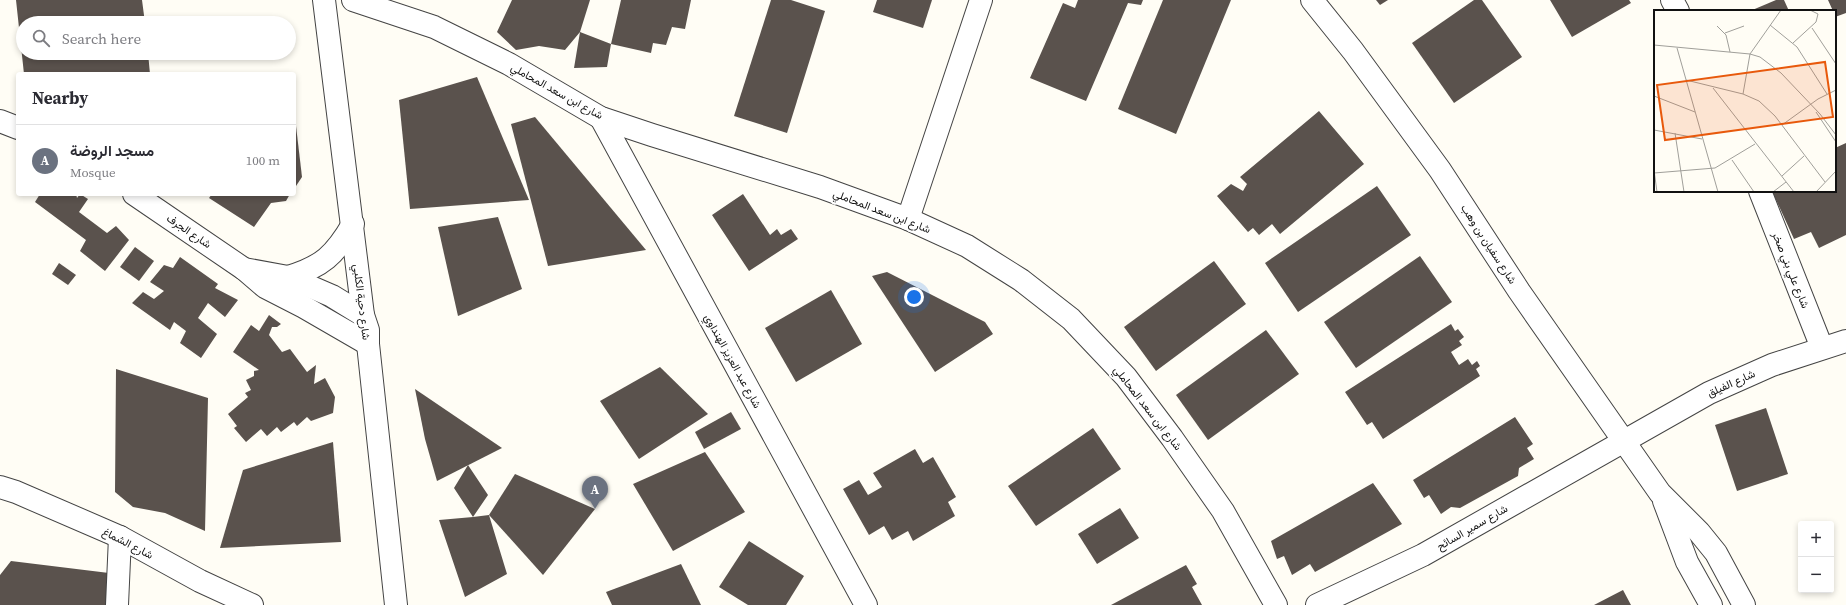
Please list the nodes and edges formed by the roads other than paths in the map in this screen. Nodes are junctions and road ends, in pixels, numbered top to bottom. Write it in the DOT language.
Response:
graph roads {
  1 [pos="324,0"];
  2 [pos="353,0"];
  3 [pos="981,0"];
  4 [pos="1312,0"];
  5 [pos="1672,0"];
  6 [pos="1677,10"];
  7 [pos="601,118"];
  8 [pos="0,121"];
  9 [pos="16,127"];
  10 [pos="1760,192"];
  11 [pos="137,196"];
  12 [pos="908,219"];
  13 [pos="353,224"];
  14 [pos="244,269"];
  15 [pos="288,277"];
  16 [pos="364,315"];
  17 [pos="1846,341"];
  18 [pos="368,344"];
  19 [pos="1822,348"];
  20 [pos="1623,440"];
  21 [pos="0,487"];
  22 [pos="1660,493"];
  23 [pos="120,537"];
  24 [pos="117,605"];
  25 [pos="252,605"];
  26 [pos="396,605"];
  27 [pos="866,605"];
  28 [pos="1276,605"];
  29 [pos="1317,605"];
  30 [pos="1711,605"];
  31 [pos="1744,605"];
  1 -- 13 [label="street, شارع دحية الكلبي"];
  2 -- 7 [label="street, شارع ابن سعد المحاملي"];
  3 -- 12 [label="street"];
  4 -- 20 [label="street, شارع سفيان بن وهب"];
  5 -- 6 [label="street"];
  7 -- 12 [label="street, شارع ابن سعد المحاملي"];
  7 -- 27 [label="street, شارع عبد العزيز الهنداوي"];
  8 -- 9 [label="street"];
  10 -- 19 [label="street, شارع علي بني صخر"];
  11 -- 14 [label="street, شارع الجرف"];
  12 -- 28 [label="street, شارع ابن سعد المحاملي"];
  13 -- 15 [label="street"];
  13 -- 16 [label="street, شارع دحية الكلبي"];
  14 -- 15 [label="street"];
  14 -- 18 [label="street, شارع الجرف"];
  15 -- 16 [label="street"];
  16 -- 18 [label="street, شارع دحية الكلبي"];
  17 -- 19 [label="street, شارع الفيلق"];
  18 -- 26 [label="street, شارع دحية الكلبي"];
  19 -- 20 [label="street, شارع الفيلق"];
  20 -- 22 [label="street, شارع سفيان بن وهب"];
  20 -- 29 [label="street, شارع سمير السائح"];
  21 -- 23 [label="street, شارع الشماغ"];
  22 -- 30 [label="street, شارع سفيان بن وهب"];
  22 -- 31 [label="street, شارع سفيان بن وهب"];
  23 -- 24 [label="street"];
  23 -- 25 [label="street, شارع الشماغ"];
}
